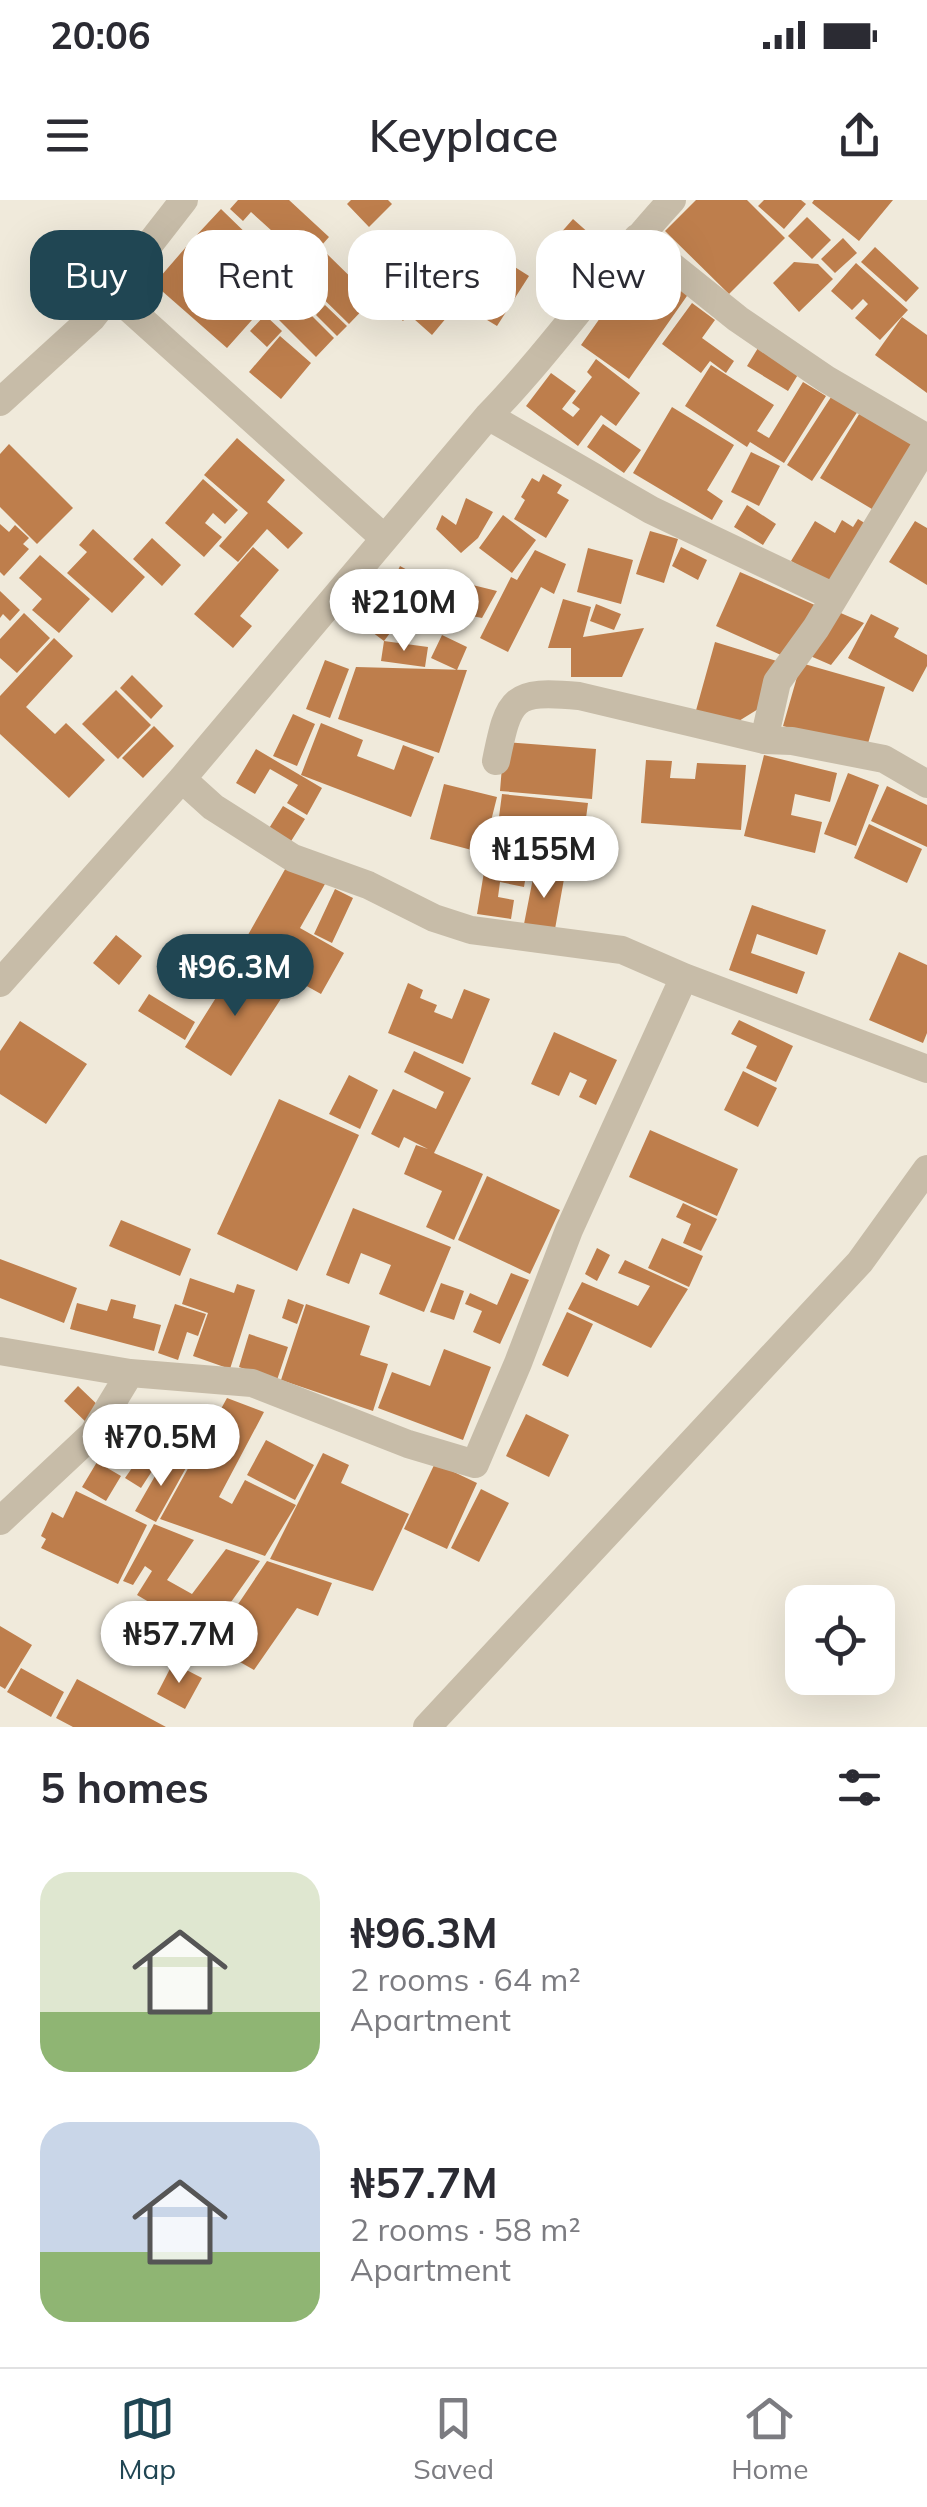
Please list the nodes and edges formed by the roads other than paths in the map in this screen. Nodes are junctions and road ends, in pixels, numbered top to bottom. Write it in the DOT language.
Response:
graph roads {
  1 [pos="184,200"];
  2 [pos="672,200"];
  3 [pos="161,230"];
  4 [pos="645,230"];
  5 [pos="681,272"];
  6 [pos="90,320"];
  7 [pos="143,320"];
  8 [pos="572,320"];
  9 [pos="0,402"];
  10 [pos="488,416"];
  11 [pos="927,441"];
  12 [pos="384,538"];
  13 [pos="834,597"];
  14 [pos="764,740"];
  15 [pos="496,761"];
  16 [pos="182,779"];
  17 [pos="927,784"];
  18 [pos="684,977"];
  19 [pos="0,983"];
  20 [pos="927,1070"];
  21 [pos="927,1169"];
  22 [pos="0,1352"];
  23 [pos="130,1373"];
  24 [pos="0,1521"];
  25 [pos="427,1727"];
  1 -- 3 [label="street"];
  2 -- 4 [label="street"];
  5 -- 11 [label="street"];
  6 -- 9 [label="street"];
  7 -- 12 [label="street"];
  8 -- 10 [label="street"];
  10 -- 12 [label="street"];
  10 -- 13 [label="street"];
  11 -- 13 [label="street"];
  12 -- 16 [label="street"];
  13 -- 14 [label="street"];
  14 -- 15 [label="street"];
  14 -- 17 [label="street"];
  16 -- 18 [label="street"];
  16 -- 19 [label="street"];
  18 -- 20 [label="street"];
  18 -- 23 [label="street"];
  21 -- 25 [label="street"];
  22 -- 23 [label="street"];
  23 -- 24 [label="street"];
}
